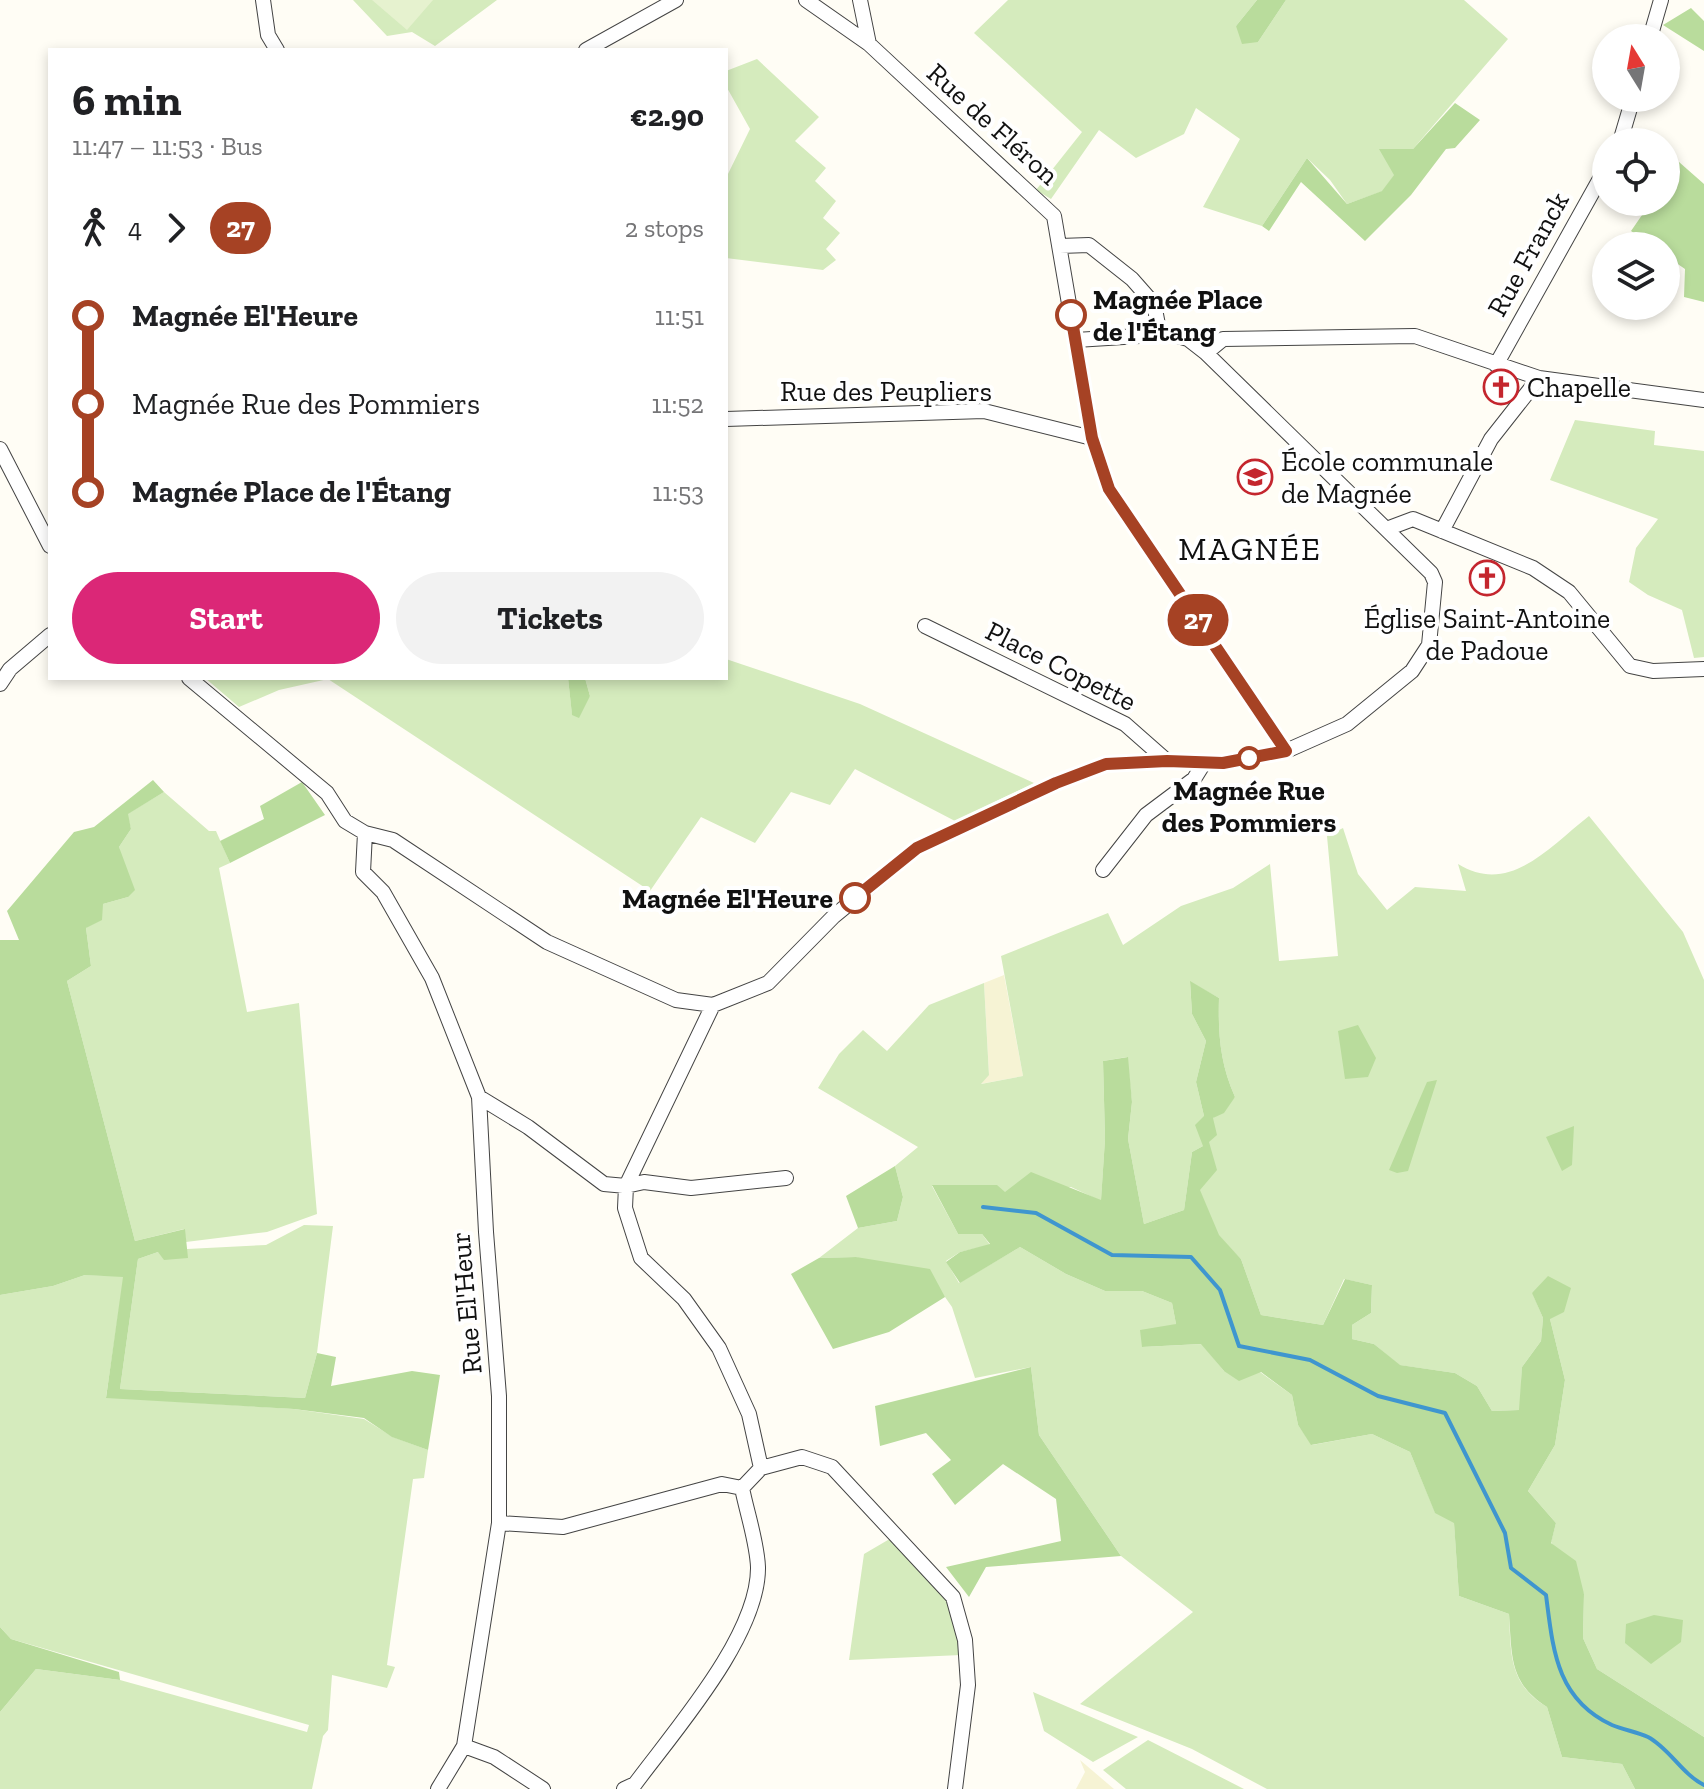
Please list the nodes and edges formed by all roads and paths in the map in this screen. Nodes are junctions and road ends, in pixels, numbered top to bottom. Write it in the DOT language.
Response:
graph roads {
  1 [pos="263,0"];
  2 [pos="676,0"];
  3 [pos="806,0"];
  4 [pos="860,0"];
  5 [pos="1661,0"];
  6 [pos="1654,24"];
  7 [pos="869,44"];
  8 [pos="276,48"];
  9 [pos="590,48"];
  10 [pos="1592,193"];
  11 [pos="1060,246"];
  12 [pos="1160,335"];
  13 [pos="1076,340"];
  14 [pos="1206,353"];
  15 [pos="1496,365"];
  16 [pos="1539,378"];
  17 [pos="1704,400"];
  18 [pos="728,419"];
  19 [pos="1092,438"];
  20 [pos="0,449"];
  21 [pos="1389,528"];
  22 [pos="1442,531"];
  23 [pos="48,542"];
  24 [pos="925,626"];
  25 [pos="48,637"];
  26 [pos="1704,669"];
  27 [pos="191,680"];
  28 [pos="0,684"];
  29 [pos="1286,751"];
  30 [pos="1167,761"];
  31 [pos="1204,763"];
  32 [pos="365,833"];
  33 [pos="1103,870"];
  34 [pos="713,1005"];
  35 [pos="479,1097"];
  36 [pos="786,1178"];
  37 [pos="626,1186"];
  38 [pos="761,1468"];
  39 [pos="742,1488"];
  40 [pos="499,1523"];
  41 [pos="464,1746"];
  42 [pos="438,1789"];
  43 [pos="543,1789"];
  44 [pos="624,1789"];
  45 [pos="955,1789"];
  1 -- 8 [label="street"];
  2 -- 9 [label="street"];
  3 -- 7 [label="street, Rue de Fléron"];
  4 -- 7 [label="street"];
  5 -- 6 [label="street"];
  7 -- 11 [label="street, Rue de Fléron"];
  10 -- 15 [label="street, Rue Franck"];
  11 -- 12 [label="street"];
  11 -- 13 [label="street, Rue de Fléron"];
  12 -- 13 [label="street"];
  12 -- 14 [label="street"];
  13 -- 19 [label="street, Rue de Fléron"];
  14 -- 15 [label="street"];
  14 -- 21 [label="street"];
  15 -- 16 [label="street"];
  16 -- 17 [label="street"];
  16 -- 22 [label="street"];
  18 -- 19 [label="street, Rue des Peupliers"];
  19 -- 29 [label="street, Rue de Fléron"];
  20 -- 23 [label="street"];
  21 -- 22 [label="street"];
  21 -- 29 [label="street"];
  22 -- 26 [label="street"];
  24 -- 30 [label="street, Place Copette"];
  25 -- 28 [label="street"];
  27 -- 32 [label="street"];
  29 -- 31 [label="street"];
  30 -- 31 [label="street"];
  30 -- 34 [label="street"];
  31 -- 33 [label="street"];
  32 -- 34 [label="street"];
  32 -- 35 [label="street, Rue El'Heur"];
  34 -- 37 [label="street"];
  35 -- 37 [label="street"];
  35 -- 40 [label="street, Rue El'Heur"];
  36 -- 37 [label="street"];
  37 -- 38 [label="street"];
  38 -- 39 [label="street"];
  38 -- 45 [label="street"];
  39 -- 40 [label="street"];
  39 -- 44 [label="street"];
  40 -- 41 [label="street, Rue El'Heur"];
  41 -- 42 [label="street, Rue El'Heur"];
  41 -- 43 [label="street"];
}
